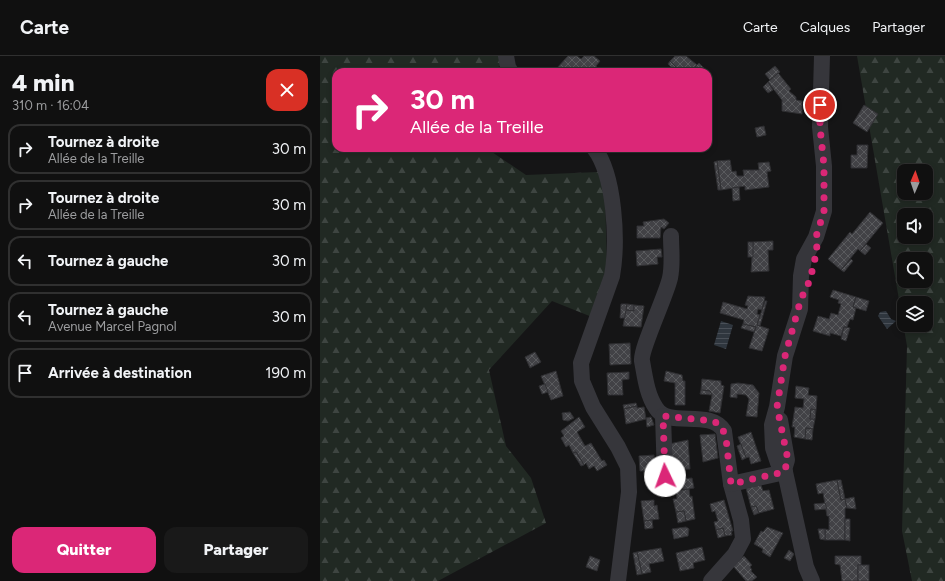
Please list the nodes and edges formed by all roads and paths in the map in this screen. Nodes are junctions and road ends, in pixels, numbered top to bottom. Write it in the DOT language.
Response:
graph roads {
  1 [pos="506,56"];
  2 [pos="822,56"];
  3 [pos="509,68"];
  4 [pos="596,152"];
  5 [pos="671,236"];
  6 [pos="663,416"];
  7 [pos="784,471"];
  8 [pos="665,476"];
  9 [pos="731,484"];
  10 [pos="618,581"];
  11 [pos="711,581"];
  12 [pos="812,581"];
  1 -- 3 [label="street"];
  2 -- 7 [label="street"];
  4 -- 10 [label="street"];
  5 -- 6 [label="street"];
  6 -- 8 [label="street"];
  6 -- 9 [label="street"];
  7 -- 9 [label="street"];
  7 -- 12 [label="street"];
  9 -- 11 [label="street"];
}
